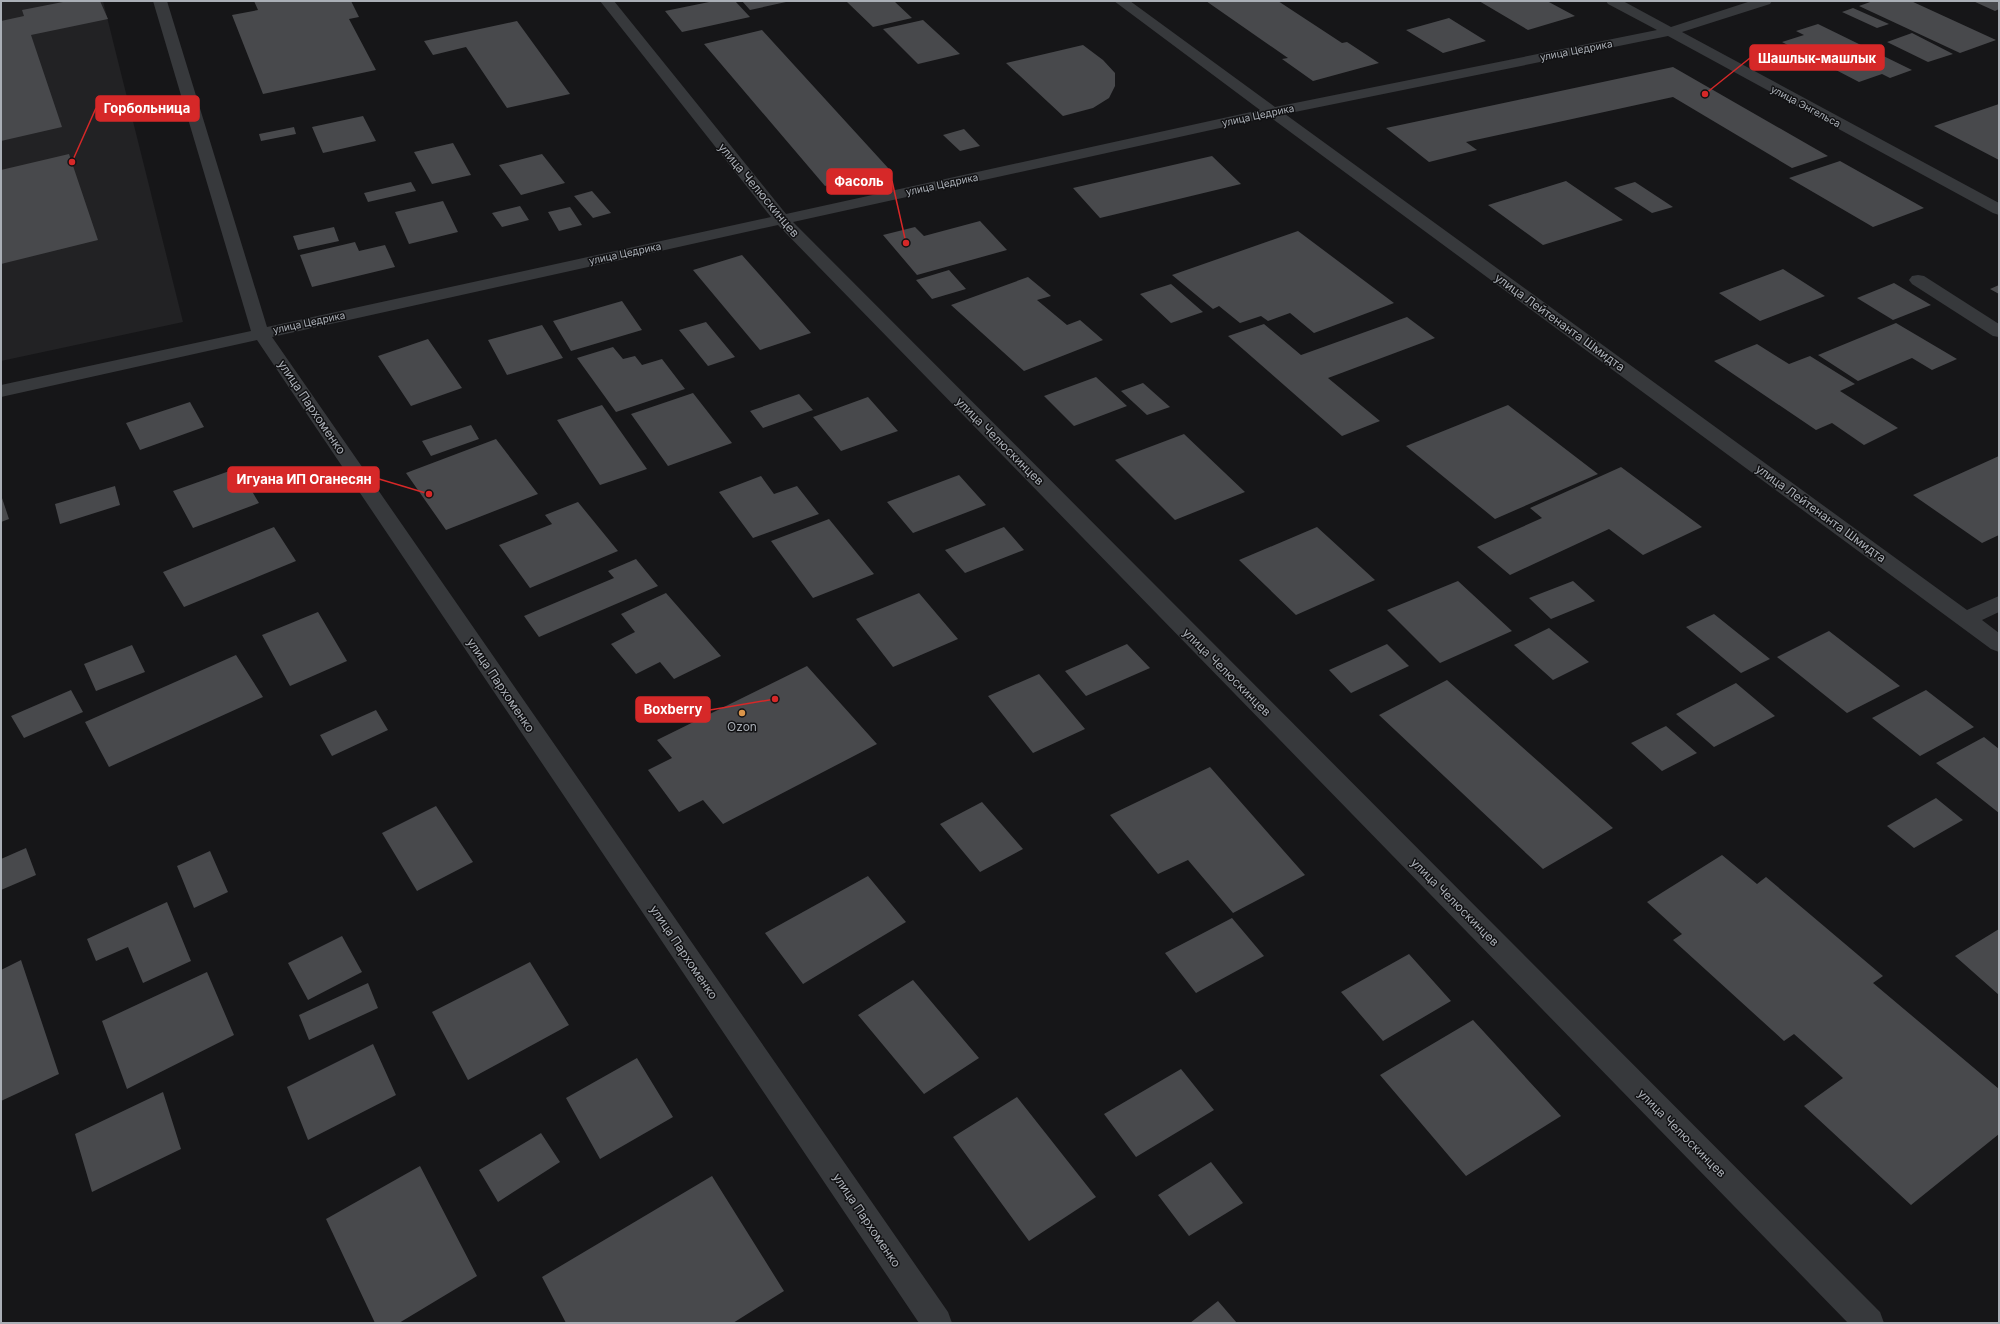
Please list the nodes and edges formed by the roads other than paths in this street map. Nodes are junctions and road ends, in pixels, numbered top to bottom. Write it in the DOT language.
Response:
graph roads {
  1 [pos="160,1"];
  2 [pos="607,1"];
  3 [pos="1121,1"];
  4 [pos="1613,1"];
  5 [pos="1764,1"];
  6 [pos="1669,32"];
  7 [pos="1272,112"];
  8 [pos="1999,210"];
  9 [pos="782,220"];
  10 [pos="1918,280"];
  11 [pos="260,332"];
  12 [pos="1999,332"];
  13 [pos="1,391"];
  14 [pos="1999,603"];
  15 [pos="1966,619"];
  16 [pos="1999,644"];
  17 [pos="937,1323"];
  18 [pos="1869,1323"];
  1 -- 11 [label="street, улица Пархоменко"];
  2 -- 9 [label="street, улица Челюскинцев"];
  3 -- 7 [label="street, улица Лейтенанта Шмидта"];
  4 -- 6 [label="street, улица Энгельса"];
  5 -- 6 [label="street, улица Цедрика"];
  6 -- 7 [label="street, улица Цедрика"];
  6 -- 8 [label="street, улица Энгельса"];
  7 -- 9 [label="street, улица Цедрика"];
  7 -- 15 [label="street, улица Лейтенанта Шмидта"];
  9 -- 11 [label="street, улица Цедрика"];
  9 -- 18 [label="street, улица Челюскинцев"];
  10 -- 12 [label="street"];
  11 -- 13 [label="street, улица Цедрика"];
  11 -- 17 [label="street, улица Пархоменко"];
  14 -- 15 [label="street"];
  15 -- 16 [label="street, улица Лейтенанта Шмидта"];
}
